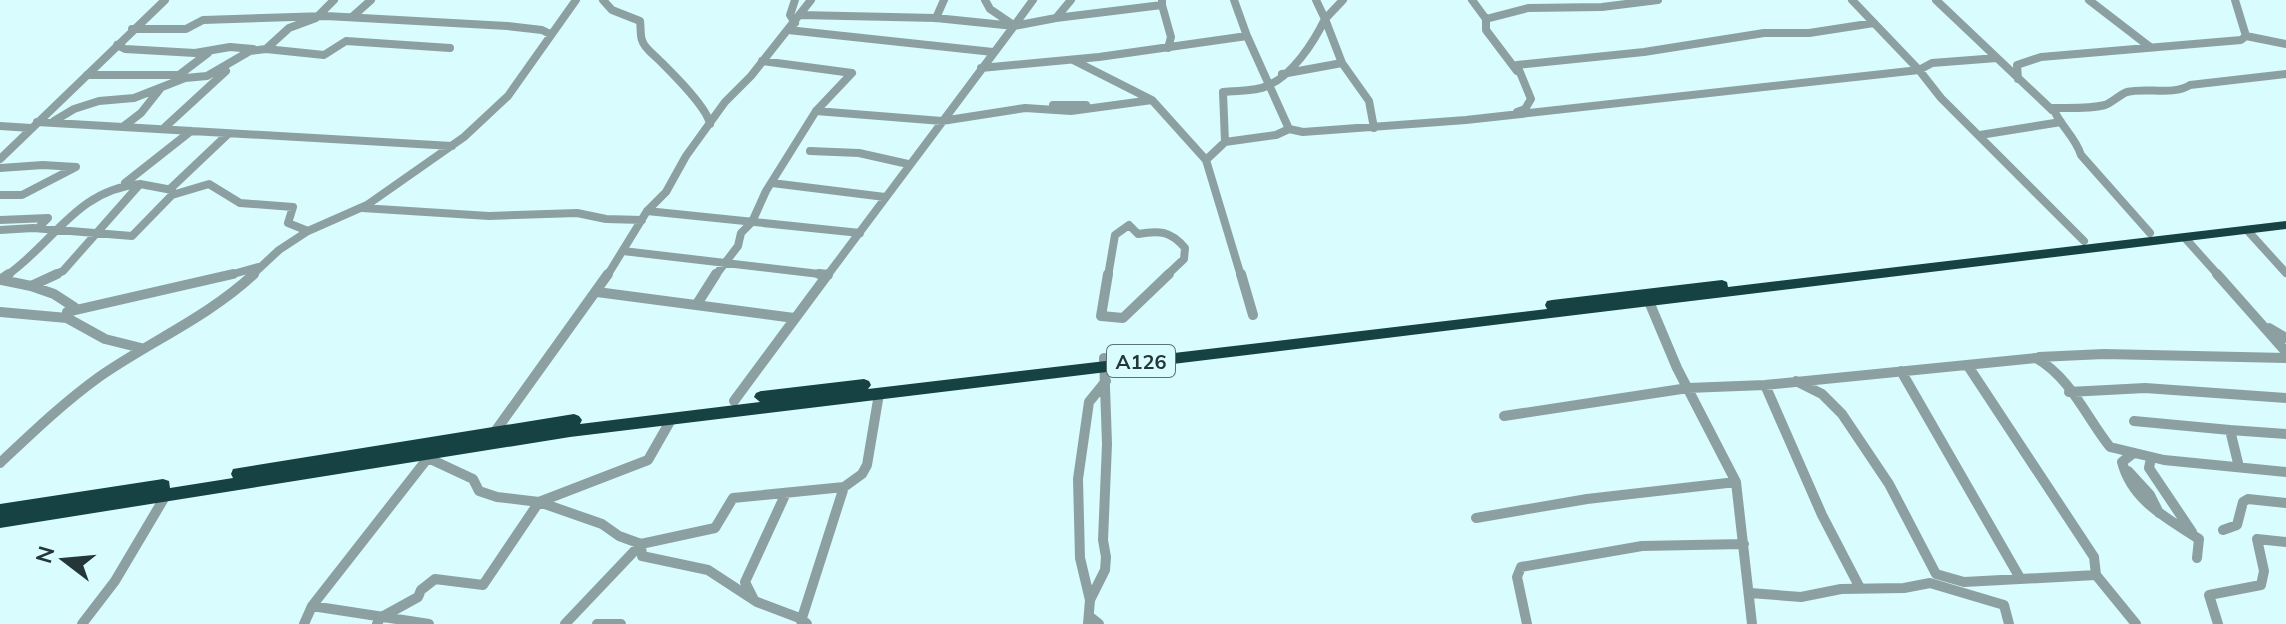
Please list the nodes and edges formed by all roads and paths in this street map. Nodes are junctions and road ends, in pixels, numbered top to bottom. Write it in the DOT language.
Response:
graph roads {
  1 [pos="165,0"];
  2 [pos="334,0"];
  3 [pos="371,0"];
  4 [pos="576,0"];
  5 [pos="603,0"];
  6 [pos="795,0"];
  7 [pos="811,0"];
  8 [pos="944,0"];
  9 [pos="985,0"];
  10 [pos="1033,0"];
  11 [pos="1071,0"];
  12 [pos="1234,0"];
  13 [pos="1316,0"];
  14 [pos="1343,0"];
  15 [pos="1472,0"];
  16 [pos="1658,0"];
  17 [pos="1852,0"];
  18 [pos="1936,0"];
  19 [pos="2089,0"];
  20 [pos="2235,0"];
  21 [pos="1639,1"];
  22 [pos="1162,2"];
  23 [pos="352,17"];
  24 [pos="316,18"];
  25 [pos="936,18"];
  26 [pos="1056,18"];
  27 [pos="1325,19"];
  28 [pos="1486,19"];
  29 [pos="794,23"];
  30 [pos="1874,23"];
  31 [pos="1014,26"];
  32 [pos="132,29"];
  33 [pos="546,32"];
  34 [pos="1247,36"];
  35 [pos="2246,36"];
  36 [pos="2286,44"];
  37 [pos="117,45"];
  38 [pos="2150,47"];
  39 [pos="450,48"];
  40 [pos="1168,48"];
  41 [pos="253,49"];
  42 [pos="266,49"];
  43 [pos="210,51"];
  44 [pos="993,52"];
  45 [pos="1997,58"];
  46 [pos="1073,60"];
  47 [pos="762,61"];
  48 [pos="234,62"];
  49 [pos="1342,63"];
  50 [pos="981,68"];
  51 [pos="1919,70"];
  52 [pos="1517,71"];
  53 [pos="1282,74"];
  54 [pos="2286,74"];
  55 [pos="87,75"];
  56 [pos="2018,79"];
  57 [pos="1270,86"];
  58 [pos="161,88"];
  59 [pos="1152,100"];
  60 [pos="2052,110"];
  61 [pos="816,111"];
  62 [pos="1506,116"];
  63 [pos="54,121"];
  64 [pos="942,121"];
  65 [pos="2061,122"];
  66 [pos="710,124"];
  67 [pos="34,125"];
  68 [pos="1,126"];
  69 [pos="124,126"];
  70 [pos="164,128"];
  71 [pos="1374,128"];
  72 [pos="1289,129"];
  73 [pos="192,131"];
  74 [pos="228,134"];
  75 [pos="1980,135"];
  76 [pos="1225,142"];
  77 [pos="452,146"];
  78 [pos="810,151"];
  79 [pos="0,159"];
  80 [pos="1206,160"];
  81 [pos="908,164"];
  82 [pos="0,168"];
  83 [pos="125,183"];
  84 [pos="772,183"];
  85 [pos="140,184"];
  86 [pos="171,192"];
  87 [pos="0,195"];
  88 [pos="885,197"];
  89 [pos="359,208"];
  90 [pos="644,215"];
  91 [pos="2286,217"];
  92 [pos="0,220"];
  93 [pos="752,222"];
  94 [pos="2286,225"];
  95 [pos="40,226"];
  96 [pos="60,228"];
  97 [pos="0,230"];
  98 [pos="2247,230"];
  99 [pos="308,231"];
  100 [pos="860,233"];
  101 [pos="2150,233"];
  102 [pos="95,235"];
  103 [pos="2185,238"];
  104 [pos="2084,241"];
  105 [pos="623,251"];
  106 [pos="723,263"];
  107 [pos="262,266"];
  108 [pos="2286,273"];
  109 [pos="828,275"];
  110 [pos="1,280"];
  111 [pos="31,286"];
  112 [pos="597,292"];
  113 [pos="1686,294"];
  114 [pos="697,304"];
  115 [pos="1650,304"];
  116 [pos="0,312"];
  117 [pos="64,314"];
  118 [pos="1253,315"];
  119 [pos="1101,316"];
  120 [pos="2253,316"];
  121 [pos="794,318"];
  122 [pos="2286,338"];
  123 [pos="141,348"];
  124 [pos="2286,352"];
  125 [pos="2036,358"];
  126 [pos="2286,358"];
  127 [pos="1105,362"];
  128 [pos="1968,366"];
  129 [pos="1901,371"];
  130 [pos="1793,379"];
  131 [pos="1106,381"];
  132 [pos="1765,385"];
  133 [pos="1688,388"];
  134 [pos="2069,392"];
  135 [pos="879,394"];
  136 [pos="2286,398"];
  137 [pos="734,401"];
  138 [pos="1504,416"];
  139 [pos="672,418"];
  140 [pos="2134,421"];
  141 [pos="2230,430"];
  142 [pos="494,433"];
  143 [pos="2286,434"];
  144 [pos="430,456"];
  145 [pos="2126,458"];
  146 [pos="2151,458"];
  147 [pos="0,463"];
  148 [pos="2239,467"];
  149 [pos="2286,472"];
  150 [pos="1736,482"];
  151 [pos="844,487"];
  152 [pos="786,493"];
  153 [pos="166,495"];
  154 [pos="539,502"];
  155 [pos="2286,503"];
  156 [pos="0,511"];
  157 [pos="1476,518"];
  158 [pos="0,521"];
  159 [pos="2223,530"];
  160 [pos="2192,532"];
  161 [pos="2286,542"];
  162 [pos="641,544"];
  163 [pos="1744,544"];
  164 [pos="2197,558"];
  165 [pos="2096,575"];
  166 [pos="1933,578"];
  167 [pos="2020,578"];
  168 [pos="1860,588"];
  169 [pos="1750,593"];
  170 [pos="1090,600"];
  171 [pos="757,602"];
  172 [pos="312,606"];
  173 [pos="1088,620"];
  174 [pos="378,621"];
  175 [pos="803,622"];
  176 [pos="82,624"];
  177 [pos="304,624"];
  178 [pos="429,624"];
  179 [pos="565,624"];
  180 [pos="597,624"];
  181 [pos="621,624"];
  182 [pos="1099,624"];
  183 [pos="1527,624"];
  184 [pos="1752,624"];
  185 [pos="2009,624"];
  186 [pos="2136,624"];
  187 [pos="2218,624"];
  1 -- 32 [label="street"];
  2 -- 24 [label="street"];
  3 -- 23 [label="street"];
  4 -- 33 [label="street"];
  5 -- 66 [label="street"];
  6 -- 29 [label="street"];
  7 -- 29 [label="street"];
  8 -- 25 [label="street"];
  9 -- 31 [label="street"];
  10 -- 31 [label="street"];
  11 -- 26 [label="street"];
  12 -- 34 [label="street"];
  13 -- 27 [label="street"];
  14 -- 27 [label="street"];
  15 -- 28 [label="street"];
  16 -- 21 [label="street"];
  17 -- 30 [label="street"];
  18 -- 45 [label="street"];
  19 -- 38 [label="street"];
  20 -- 35 [label="street"];
  21 -- 28 [label="street"];
  22 -- 26 [label="street"];
  22 -- 40 [label="street"];
  23 -- 24 [label="street"];
  23 -- 33 [label="street"];
  24 -- 32 [label="street"];
  24 -- 42 [label="street"];
  25 -- 29 [label="street"];
  25 -- 31 [label="street"];
  26 -- 31 [label="street"];
  27 -- 49 [label="street"];
  27 -- 53 [label="street"];
  28 -- 52 [label="street"];
  29 -- 44 [label="street"];
  29 -- 47 [label="street"];
  30 -- 51 [label="street"];
  30 -- 52 [label="street"];
  31 -- 44 [label="street"];
  32 -- 37 [label="street"];
  33 -- 77 [label="street"];
  34 -- 40 [label="street"];
  34 -- 57 [label="street"];
  35 -- 36 [label="street"];
  35 -- 38 [label="street"];
  37 -- 43 [label="street"];
  37 -- 55 [label="street"];
  38 -- 56 [label="street"];
  39 -- 42 [label="street"];
  40 -- 46 [label="street"];
  41 -- 42 [label="street"];
  41 -- 43 [label="street"];
  41 -- 48 [label="street"];
  43 -- 55 [label="street"];
  44 -- 50 [label="street"];
  45 -- 51 [label="street"];
  45 -- 56 [label="street"];
  46 -- 50 [label="street"];
  46 -- 59 [label="street"];
  47 -- 61 [label="street"];
  47 -- 66 [label="street"];
  48 -- 58 [label="street"];
  48 -- 70 [label="street"];
  49 -- 53 [label="street"];
  49 -- 71 [label="street"];
  50 -- 64 [label="street"];
  51 -- 62 [label="street"];
  51 -- 75 [label="street"];
  52 -- 62 [label="street"];
  53 -- 57 [label="street"];
  54 -- 60 [label="street"];
  55 -- 67 [label="street"];
  56 -- 60 [label="street"];
  57 -- 72 [label="street"];
  57 -- 76 [label="street"];
  58 -- 63 [label="street"];
  58 -- 69 [label="street"];
  59 -- 64 [label="street"];
  59 -- 80 [label="street"];
  60 -- 65 [label="street"];
  61 -- 64 [label="street"];
  61 -- 84 [label="street"];
  62 -- 71 [label="street"];
  63 -- 67 [label="street"];
  63 -- 69 [label="street"];
  64 -- 81 [label="street"];
  65 -- 75 [label="street"];
  65 -- 101 [label="street"];
  66 -- 90 [label="street"];
  67 -- 68 [label="street"];
  67 -- 79 [label="street"];
  69 -- 70 [label="street"];
  70 -- 73 [label="street"];
  71 -- 72 [label="street"];
  72 -- 76 [label="street"];
  73 -- 74 [label="street"];
  73 -- 83 [label="street"];
  74 -- 77 [label="street"];
  74 -- 86 [label="street"];
  75 -- 104 [label="street"];
  76 -- 80 [label="street"];
  77 -- 89 [label="street"];
  78 -- 81 [label="street"];
  80 -- 118 [label="street"];
  81 -- 88 [label="street"];
  82 -- 87 [label="street"];
  83 -- 85 [label="street"];
  83 -- 96 [label="street"];
  84 -- 88 [label="street"];
  84 -- 93 [label="street"];
  85 -- 86 [label="street"];
  85 -- 102 [label="street"];
  86 -- 99 [label="street"];
  86 -- 102 [label="street"];
  88 -- 100 [label="street"];
  89 -- 90 [label="street"];
  89 -- 99 [label="street"];
  90 -- 93 [label="street"];
  90 -- 105 [label="street"];
  91 -- 101 [label="highway, A126"];
  92 -- 95 [label="street"];
  93 -- 100 [label="street"];
  93 -- 106 [label="street"];
  94 -- 98 [label="highway, A126"];
  95 -- 96 [label="street"];
  95 -- 97 [label="street"];
  96 -- 102 [label="street"];
  96 -- 110 [label="street"];
  98 -- 103 [label="highway, A126"];
  98 -- 108 [label="street"];
  99 -- 107 [label="street"];
  100 -- 109 [label="street"];
  101 -- 104 [label="highway, A126"];
  102 -- 111 [label="street"];
  103 -- 113 [label="highway, A126"];
  103 -- 120 [label="street"];
  104 -- 113 [label="highway, A126"];
  105 -- 106 [label="street"];
  105 -- 112 [label="street"];
  106 -- 109 [label="street"];
  106 -- 114 [label="street"];
  107 -- 117 [label="street"];
  107 -- 123 [label="street"];
  109 -- 121 [label="street"];
  110 -- 111 [label="street"];
  111 -- 117 [label="street"];
  112 -- 114 [label="street"];
  112 -- 142 [label="street"];
  113 -- 115 [label="highway, A126"];
  113 -- 127 [label="highway, A126"];
  114 -- 121 [label="street"];
  115 -- 127 [label="highway, A126"];
  115 -- 133 [label="street"];
  116 -- 117 [label="street"];
  117 -- 123 [label="street"];
  119 -- 119 [label="street"];
  120 -- 122 [label="street"];
  120 -- 124 [label="street"];
  121 -- 137 [label="street"];
  123 -- 147 [label="street"];
  125 -- 126 [label="street"];
  125 -- 128 [label="street"];
  125 -- 134 [label="street"];
  127 -- 131 [label="street"];
  127 -- 135 [label="highway, A126"];
  127 -- 137 [label="highway, A126"];
  128 -- 129 [label="street"];
  128 -- 165 [label="street"];
  129 -- 130 [label="street"];
  129 -- 167 [label="street"];
  130 -- 132 [label="street"];
  130 -- 166 [label="street"];
  131 -- 170 [label="street"];
  131 -- 170 [label="street"];
  132 -- 133 [label="street"];
  132 -- 168 [label="street"];
  133 -- 138 [label="street"];
  133 -- 150 [label="street"];
  134 -- 136 [label="street"];
  134 -- 145 [label="street"];
  135 -- 139 [label="highway, A126"];
  135 -- 151 [label="street"];
  137 -- 142 [label="highway, A126"];
  139 -- 144 [label="highway, A126"];
  139 -- 154 [label="street"];
  140 -- 141 [label="street"];
  141 -- 143 [label="street"];
  141 -- 148 [label="street"];
  142 -- 156 [label="highway, A126"];
  144 -- 153 [label="highway, A126"];
  144 -- 154 [label="street"];
  144 -- 172 [label="street"];
  145 -- 146 [label="street"];
  145 -- 160 [label="street"];
  146 -- 148 [label="street"];
  146 -- 160 [label="street"];
  148 -- 149 [label="street"];
  150 -- 157 [label="street"];
  150 -- 163 [label="street"];
  151 -- 152 [label="street"];
  151 -- 175 [label="street"];
  152 -- 162 [label="street"];
  152 -- 171 [label="street"];
  153 -- 158 [label="highway, A126"];
  153 -- 176 [label="street"];
  154 -- 162 [label="street"];
  154 -- 174 [label="street"];
  155 -- 159 [label="street"];
  160 -- 164 [label="street"];
  161 -- 187 [label="street"];
  162 -- 171 [label="street"];
  162 -- 179 [label="street"];
  163 -- 169 [label="street"];
  163 -- 183 [label="street"];
  165 -- 167 [label="street"];
  165 -- 186 [label="street"];
  166 -- 167 [label="street"];
  166 -- 168 [label="street"];
  166 -- 185 [label="street"];
  168 -- 169 [label="street"];
  169 -- 184 [label="street"];
  170 -- 173 [label="street"];
  171 -- 175 [label="street"];
  172 -- 174 [label="street"];
  172 -- 177 [label="street"];
  173 -- 182 [label="street"];
  174 -- 178 [label="street"];
  180 -- 181 [label="street"];
}
